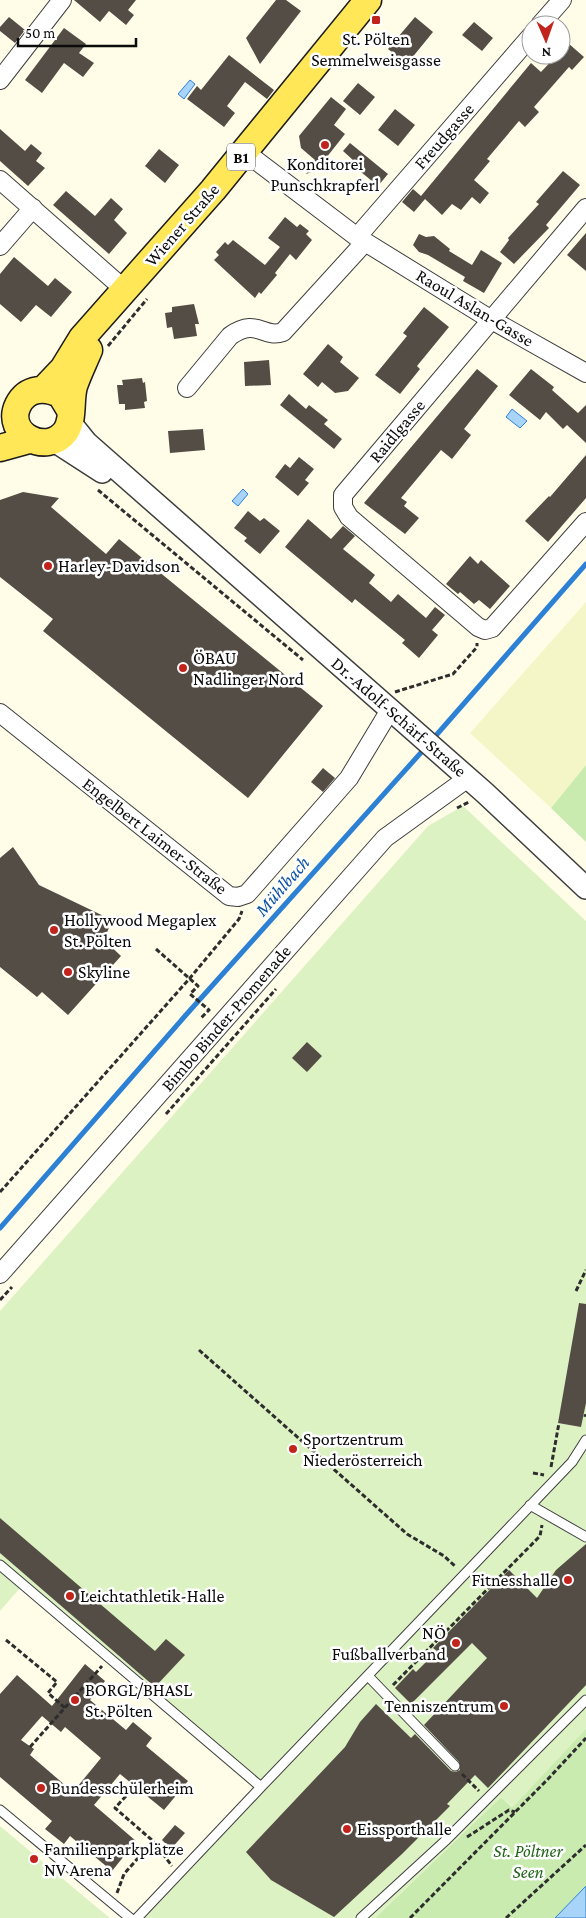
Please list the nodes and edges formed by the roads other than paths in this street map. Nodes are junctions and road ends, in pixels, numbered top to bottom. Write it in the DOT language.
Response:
graph roads {
  1 [pos="62,0"];
  2 [pos="368,0"];
  3 [pos="562,0"];
  4 [pos="549,15"];
  5 [pos="521,48"];
  6 [pos="0,80"];
  7 [pos="245,152"];
  8 [pos="0,180"];
  9 [pos="33,208"];
  10 [pos="586,208"];
  11 [pos="361,239"];
  12 [pos="0,246"];
  13 [pos="117,300"];
  14 [pos="490,320"];
  15 [pos="586,373"];
  16 [pos="187,388"];
  17 [pos="44,389"];
  18 [pos="8,422"];
  19 [pos="56,428"];
  20 [pos="0,448"];
  21 [pos="586,522"];
  22 [pos="387,708"];
  23 [pos="0,713"];
  24 [pos="468,778"];
  25 [pos="586,888"];
  26 [pos="7,1280"];
  27 [pos="586,1440"];
  28 [pos="530,1504"];
  29 [pos="586,1537"];
  30 [pos="0,1565"];
  31 [pos="368,1676"];
  32 [pos="586,1700"];
  33 [pos="455,1766"];
  34 [pos="261,1787"];
  35 [pos="0,1810"];
  36 [pos="130,1918"];
  37 [pos="137,1918"];
  38 [pos="361,1918"];
  1 -- 6 [label="street"];
  2 -- 7 [label="main road, Wiener Straße / B1"];
  3 -- 4 [label="street"];
  5 -- 11 [label="street, Freudgasse"];
  7 -- 11 [label="street, Raoul Aslan-Gasse"];
  7 -- 13 [label="main road, Wiener Straße / B1"];
  8 -- 9 [label="street"];
  9 -- 12 [label="street"];
  9 -- 13 [label="street"];
  10 -- 14 [label="street, Raidlgasse"];
  11 -- 14 [label="street, Raoul Aslan-Gasse"];
  11 -- 16 [label="street"];
  13 -- 17 [label="main road, B1"];
  13 -- 19 [label="main road, B1"];
  14 -- 15 [label="street, Raoul Aslan-Gasse"];
  14 -- 21 [label="street, Raidlgasse"];
  17 -- 18 [label="main road, B1"];
  17 -- 19 [label="main road"];
  18 -- 19 [label="main road, B1"];
  19 -- 20 [label="main road"];
  19 -- 22 [label="street, Dr.-Adolf-Schärf-Straße"];
  22 -- 23 [label="street, Engelbert Laimer-Straße"];
  22 -- 24 [label="street, Dr.-Adolf-Schärf-Straße"];
  24 -- 25 [label="street, Dr.-Adolf-Schärf-Straße"];
  24 -- 26 [label="street, Bimbo Binder-Promenade"];
  27 -- 28 [label="lane"];
  28 -- 29 [label="lane"];
  28 -- 31 [label="lane"];
  30 -- 34 [label="lane"];
  31 -- 33 [label="lane"];
  31 -- 34 [label="lane"];
  32 -- 38 [label="lane"];
  34 -- 37 [label="lane"];
  35 -- 36 [label="lane"];
}
